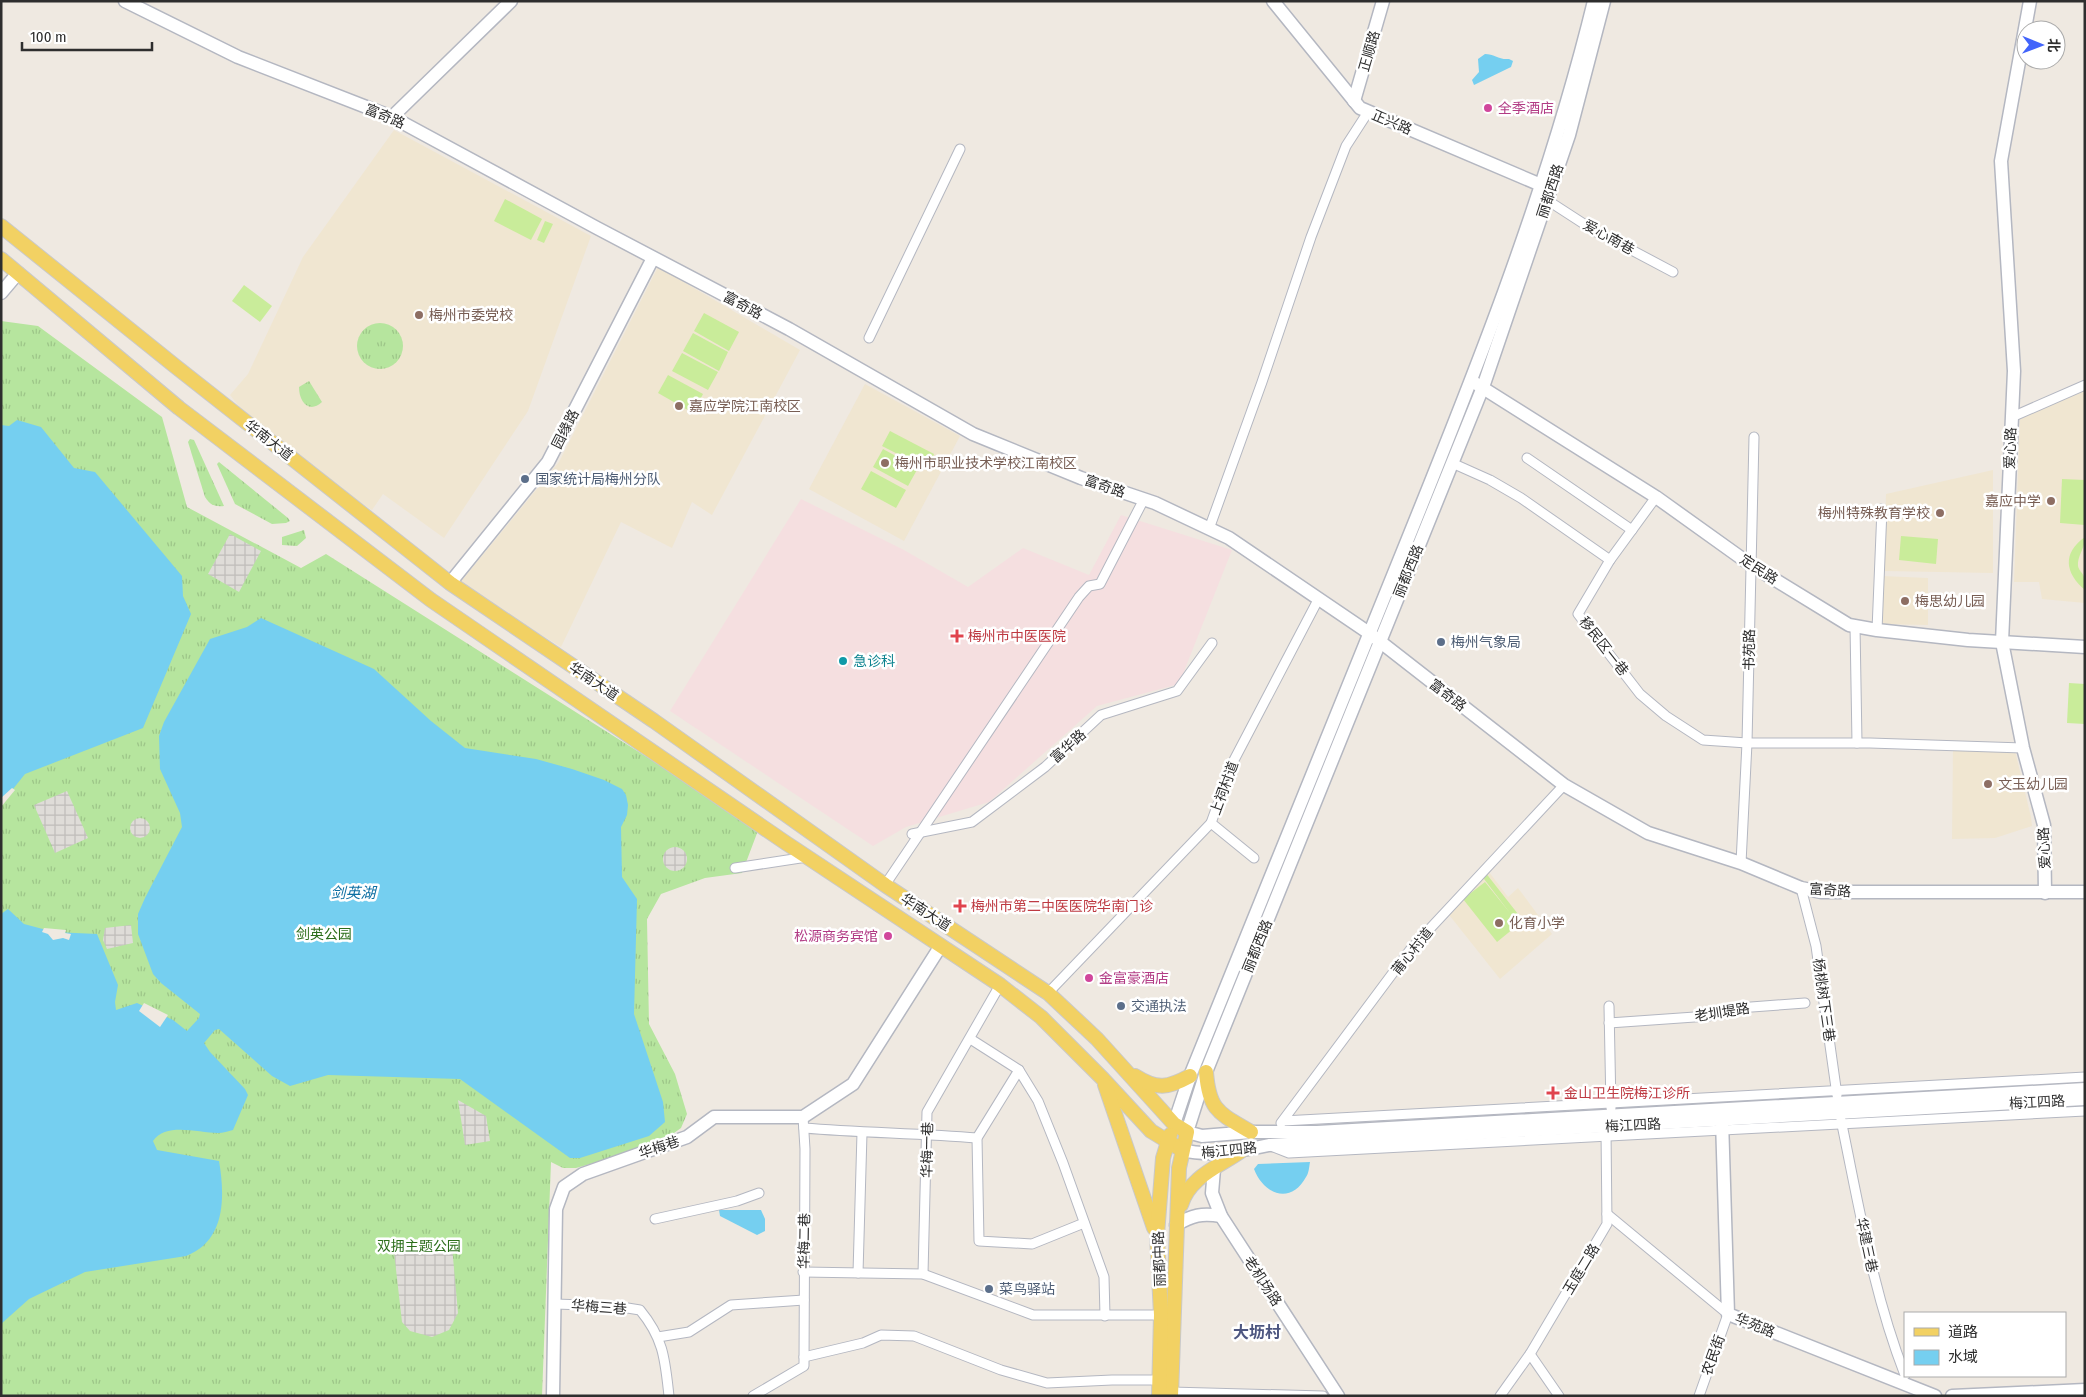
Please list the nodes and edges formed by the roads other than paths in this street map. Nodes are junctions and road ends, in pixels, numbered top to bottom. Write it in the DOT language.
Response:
graph roads {
  1 [pos="125,1"];
  2 [pos="511,1"];
  3 [pos="1274,1"];
  4 [pos="1383,1"];
  5 [pos="1594,1"];
  6 [pos="1604,1"];
  7 [pos="2027,2"];
  8 [pos="1354,101"];
  9 [pos="1368,112"];
  10 [pos="392,117"];
  11 [pos="960,149"];
  12 [pos="1546,191"];
  13 [pos="1,226"];
  14 [pos="653,258"];
  15 [pos="3,263"];
  16 [pos="1673,272"];
  17 [pos="18,273"];
  18 [pos="1,293"];
  19 [pos="869,338"];
  20 [pos="1477,384"];
  21 [pos="2085,385"];
  22 [pos="2012,417"];
  23 [pos="1754,437"];
  24 [pos="1527,458"];
  25 [pos="1452,463"];
  26 [pos="1656,497"];
  27 [pos="1144,500"];
  28 [pos="1882,509"];
  29 [pos="1209,529"];
  30 [pos="1632,530"];
  31 [pos="1610,560"];
  32 [pos="1751,565"];
  33 [pos="450,583"];
  34 [pos="1320,598"];
  35 [pos="1855,626"];
  36 [pos="1877,630"];
  37 [pos="1370,633"];
  38 [pos="1380,642"];
  39 [pos="2002,642"];
  40 [pos="1212,643"];
  41 [pos="2085,647"];
  42 [pos="1747,743"];
  43 [pos="1858,743"];
  44 [pos="2024,748"];
  45 [pos="1564,785"];
  46 [pos="1211,823"];
  47 [pos="912,834"];
  48 [pos="837,851"];
  49 [pos="807,857"];
  50 [pos="1254,858"];
  51 [pos="1741,863"];
  52 [pos="735,868"];
  53 [pos="827,870"];
  54 [pos="885,885"];
  55 [pos="1802,888"];
  56 [pos="2085,892"];
  57 [pos="2045,893"];
  58 [pos="940,947"];
  59 [pos="1000,985"];
  60 [pos="1048,993"];
  61 [pos="1805,1003"];
  62 [pos="1609,1006"];
  63 [pos="1609,1024"];
  64 [pos="972,1040"];
  65 [pos="1019,1070"];
  66 [pos="1125,1070"];
  67 [pos="1206,1072"];
  68 [pos="1190,1076"];
  69 [pos="2085,1077"];
  70 [pos="1102,1078"];
  71 [pos="2085,1090"];
  72 [pos="2085,1099"];
  73 [pos="2085,1111"];
  74 [pos="1840,1113"];
  75 [pos="1722,1120"];
  76 [pos="804,1123"];
  77 [pos="1174,1124"];
  78 [pos="1279,1126"];
  79 [pos="1609,1126"];
  80 [pos="1187,1132"];
  81 [pos="1251,1132"];
  82 [pos="862,1133"];
  83 [pos="928,1134"];
  84 [pos="977,1138"];
  85 [pos="1168,1142"];
  86 [pos="1269,1145"];
  87 [pos="1182,1150"];
  88 [pos="1241,1151"];
  89 [pos="1214,1169"];
  90 [pos="759,1193"];
  91 [pos="1607,1214"];
  92 [pos="1221,1216"];
  93 [pos="655,1219"];
  94 [pos="1084,1224"];
  95 [pos="1176,1225"];
  96 [pos="1156,1236"];
  97 [pos="803,1272"];
  98 [pos="858,1273"];
  99 [pos="923,1274"];
  100 [pos="804,1300"];
  101 [pos="555,1304"];
  102 [pos="1728,1314"];
  103 [pos="1105,1315"];
  104 [pos="1161,1315"];
  105 [pos="658,1337"];
  106 [pos="1530,1354"];
  107 [pos="804,1361"];
  108 [pos="1904,1374"];
  109 [pos="1906,1379"];
  110 [pos="1159,1380"];
  111 [pos="2085,1390"];
  112 [pos="1167,1394"];
  113 [pos="552,1396"];
  114 [pos="669,1396"];
  115 [pos="753,1396"];
  116 [pos="1323,1396"];
  117 [pos="1338,1396"];
  118 [pos="1500,1396"];
  119 [pos="1559,1396"];
  120 [pos="1699,1396"];
  121 [pos="1935,1396"];
  122 [pos="1952,1396"];
  1 -- 10 [label="street, 富奇路"];
  2 -- 10 [label="street"];
  3 -- 8 [label="street, 正兴路"];
  4 -- 8 [label="street, 正顺路"];
  5 -- 12 [label="street, 丽都西路"];
  6 -- 12 [label="street, 丽都西路"];
  7 -- 22 [label="street, 爱心路"];
  8 -- 9 [label="street, 正兴路"];
  9 -- 12 [label="street, 正兴路"];
  9 -- 29 [label="street"];
  10 -- 14 [label="street, 富奇路"];
  11 -- 19 [label="street"];
  12 -- 16 [label="street, 爱心南巷"];
  12 -- 20 [label="street, 丽都西路"];
  13 -- 33 [label="main road, 华南大道"];
  14 -- 27 [label="street, 富奇路"];
  14 -- 33 [label="street, 园缘路"];
  15 -- 17 [label="main road, 华南大道"];
  17 -- 18 [label="street"];
  17 -- 49 [label="main road, 华南大道"];
  20 -- 25 [label="street, 丽都西路"];
  20 -- 26 [label="street, 定民路"];
  20 -- 37 [label="street, 丽都西路"];
  21 -- 22 [label="street"];
  22 -- 39 [label="street, 爱心路"];
  23 -- 32 [label="street, 书苑路"];
  24 -- 30 [label="street"];
  25 -- 31 [label="street"];
  25 -- 38 [label="street, 丽都西路"];
  26 -- 30 [label="street, 移民区一巷"];
  26 -- 32 [label="street, 定民路"];
  27 -- 29 [label="street, 富奇路"];
  27 -- 54 [label="street"];
  28 -- 36 [label="street"];
  29 -- 34 [label="street, 富奇路"];
  30 -- 31 [label="street, 移民区一巷"];
  31 -- 42 [label="street, 移民区一巷"];
  32 -- 35 [label="street, 定民路"];
  32 -- 42 [label="street, 书苑路"];
  33 -- 48 [label="main road, 华南大道"];
  34 -- 37 [label="street, 富奇路"];
  34 -- 46 [label="street, 上祠村道"];
  35 -- 36 [label="street, 定民路"];
  35 -- 43 [label="street"];
  36 -- 39 [label="street, 定民路"];
  37 -- 38 [label="street, 富奇路"];
  37 -- 68 [label="street, 丽都西路"];
  38 -- 45 [label="street, 富奇路"];
  38 -- 67 [label="street, 丽都西路"];
  39 -- 41 [label="street, 定民路"];
  39 -- 44 [label="street, 爱心路"];
  40 -- 47 [label="street, 富华路"];
  42 -- 43 [label="street"];
  42 -- 51 [label="street, 书苑路"];
  43 -- 44 [label="street"];
  44 -- 57 [label="street, 爱心路"];
  45 -- 51 [label="street, 富奇路"];
  45 -- 78 [label="street, 莆心村道"];
  46 -- 50 [label="street"];
  46 -- 60 [label="street, 上祠村道"];
  48 -- 53 [label="main road"];
  48 -- 54 [label="main road, 华南大道"];
  49 -- 52 [label="street"];
  49 -- 53 [label="main road, 华南大道"];
  51 -- 55 [label="street, 富奇路"];
  53 -- 58 [label="main road, 华南大道"];
  54 -- 60 [label="main road, 华南大道"];
  55 -- 57 [label="street, 富奇路"];
  55 -- 74 [label="street, 杨桃树下三巷"];
  56 -- 57 [label="street, 富奇路"];
  58 -- 59 [label="main road, 华南大道"];
  58 -- 76 [label="street"];
  59 -- 70 [label="main road, 华南大道"];
  59 -- 83 [label="street, 华梅一巷"];
  60 -- 66 [label="main road, 华南大道"];
  61 -- 63 [label="street, 老圳堤路"];
  62 -- 63 [label="street, 玉庭二路"];
  63 -- 79 [label="street, 玉庭二路"];
  64 -- 65 [label="street"];
  65 -- 84 [label="street"];
  65 -- 94 [label="street"];
  66 -- 68 [label="main road"];
  66 -- 77 [label="main road, 华南大道"];
  67 -- 80 [label="street, 丽都西路"];
  67 -- 81 [label="main road"];
  68 -- 77 [label="street, 丽都西路"];
  69 -- 78 [label="street"];
  70 -- 85 [label="main road, 华南大道"];
  70 -- 96 [label="main road"];
  71 -- 78 [label="street, 梅江四路"];
  72 -- 74 [label="street, 梅江四路"];
  73 -- 86 [label="street"];
  74 -- 75 [label="street, 梅江四路"];
  74 -- 108 [label="street, 华建三巷"];
  75 -- 79 [label="street, 梅江四路"];
  75 -- 102 [label="street, 华苑路"];
  76 -- 82 [label="street"];
  76 -- 97 [label="street, 华梅二巷"];
  76 -- 101 [label="street, 华梅巷"];
  77 -- 80 [label="main road, 华南大道"];
  77 -- 85 [label="main road, 丽都中路"];
  78 -- 81 [label="street, 梅江四路"];
  79 -- 86 [label="street, 梅江四路"];
  79 -- 91 [label="street, 玉庭二路"];
  80 -- 81 [label="street, 梅江四路"];
  80 -- 87 [label="main road, 丽都中路"];
  82 -- 83 [label="street"];
  82 -- 98 [label="street"];
  83 -- 84 [label="street"];
  83 -- 99 [label="street, 华梅一巷"];
  84 -- 94 [label="street"];
  85 -- 87 [label="main road, 华南大道"];
  85 -- 96 [label="main road, 丽都中路"];
  86 -- 88 [label="street, 梅江四路"];
  87 -- 88 [label="street, 梅江四路"];
  87 -- 95 [label="main road, 丽都中路"];
  88 -- 89 [label="main road"];
  89 -- 92 [label="street, 老机场路"];
  89 -- 95 [label="main road"];
  90 -- 93 [label="street"];
  91 -- 102 [label="street"];
  91 -- 106 [label="street, 玉庭二路"];
  92 -- 95 [label="street"];
  92 -- 117 [label="street, 老机场路"];
  94 -- 103 [label="street"];
  95 -- 112 [label="main road, 丽都中路"];
  96 -- 104 [label="main road, 丽都中路"];
  97 -- 98 [label="street"];
  97 -- 100 [label="street, 华梅二巷"];
  98 -- 99 [label="street"];
  99 -- 103 [label="street"];
  100 -- 105 [label="street"];
  100 -- 107 [label="street, 华梅二巷"];
  101 -- 105 [label="street, 华梅三巷"];
  101 -- 113 [label="street, 华梅巷"];
  102 -- 109 [label="street, 华苑路"];
  102 -- 120 [label="street, 农民街"];
  103 -- 104 [label="street"];
  104 -- 110 [label="main road, 丽都中路"];
  105 -- 114 [label="street, 华梅三巷"];
  106 -- 118 [label="street, 玉庭二路"];
  106 -- 119 [label="street"];
  107 -- 110 [label="street"];
  107 -- 115 [label="street"];
  109 -- 121 [label="street, 华苑路"];
  110 -- 112 [label="main road, 丽都中路"];
  111 -- 122 [label="street"];
  112 -- 116 [label="street"];
}
